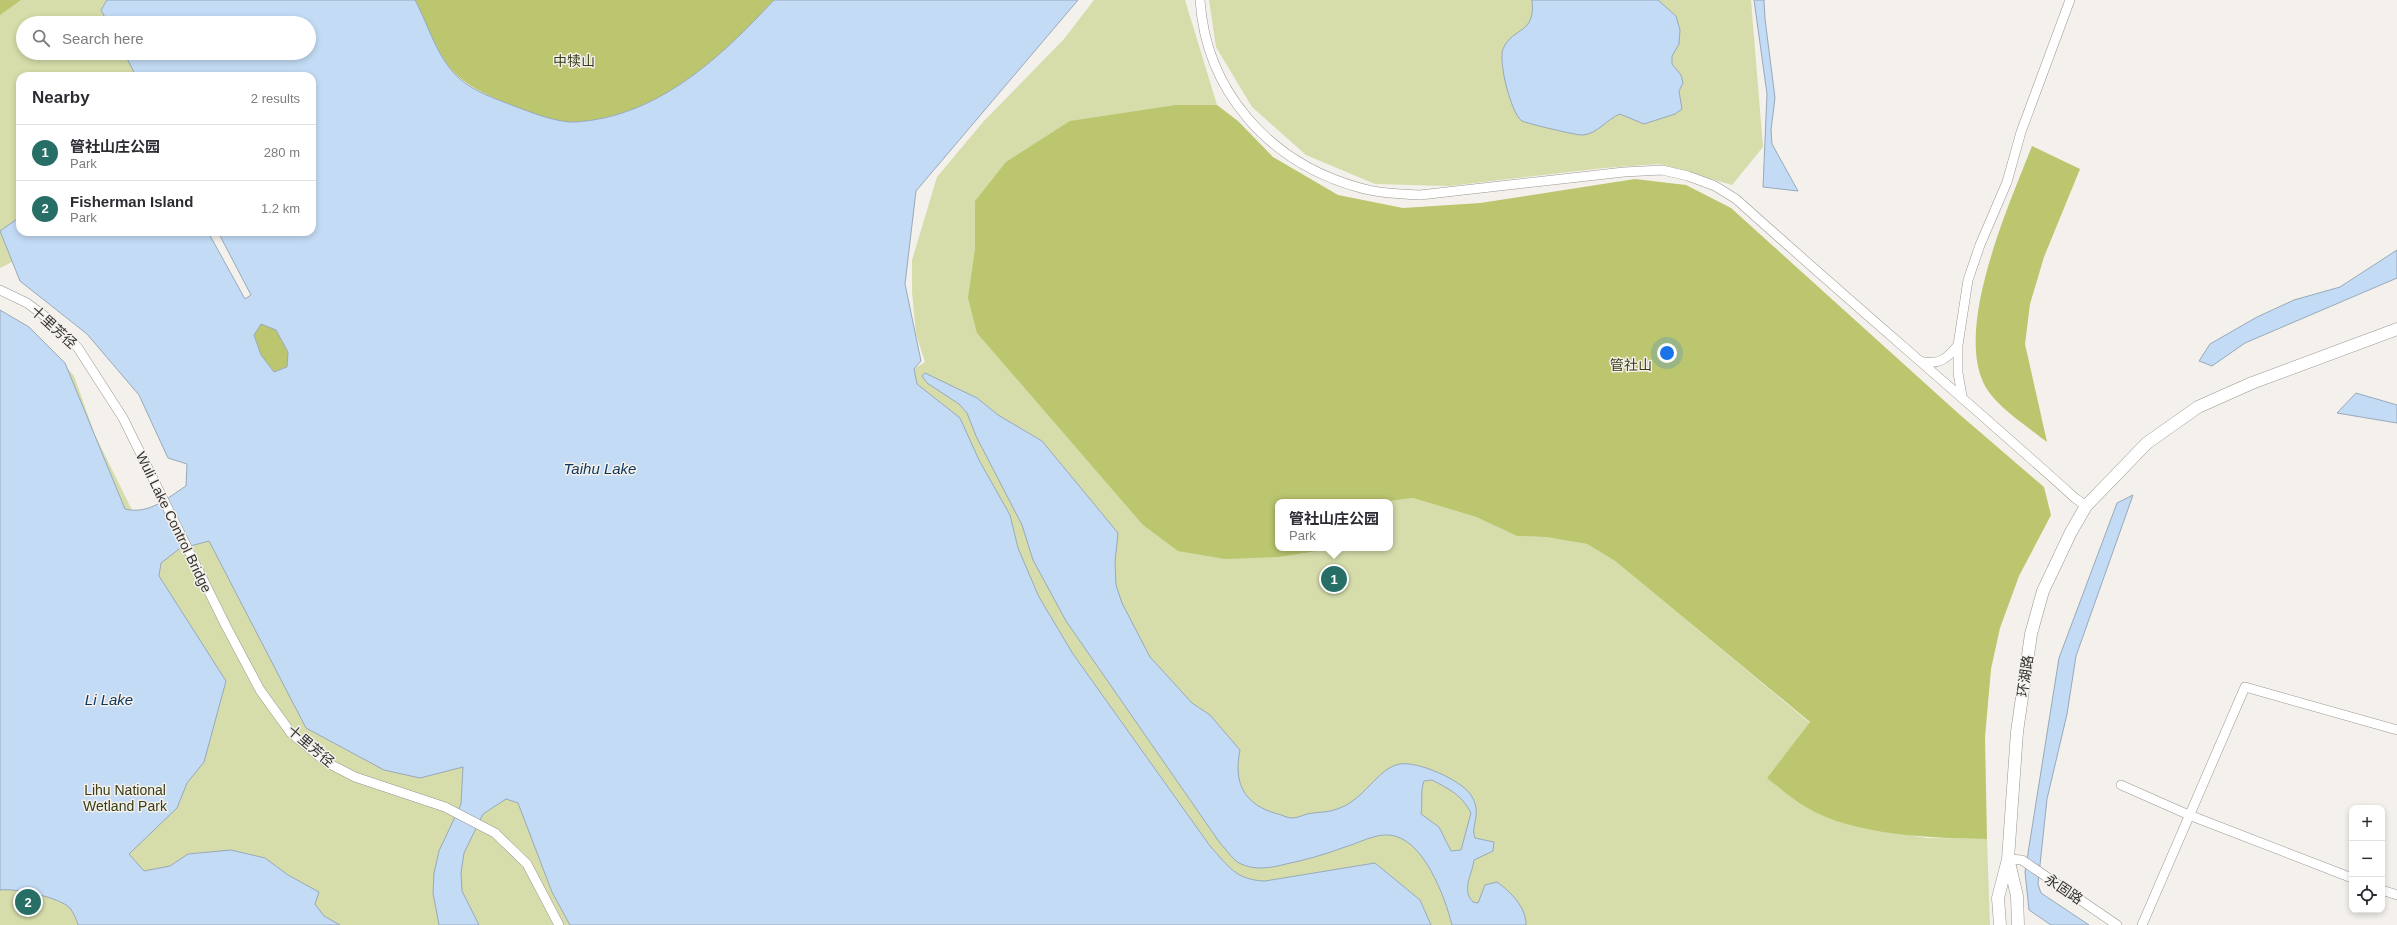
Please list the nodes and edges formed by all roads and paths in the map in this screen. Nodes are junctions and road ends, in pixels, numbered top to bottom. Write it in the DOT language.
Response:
graph roads {
  1 [pos="1200,0"];
  2 [pos="2070,0"];
  3 [pos="0,290"];
  4 [pos="2397,329"];
  5 [pos="1958,345"];
  6 [pos="1917,360"];
  7 [pos="1962,396"];
  8 [pos="123,418"];
  9 [pos="2086,506"];
  10 [pos="226,626"];
  11 [pos="2397,730"];
  12 [pos="2121,785"];
  13 [pos="2189,815"];
  14 [pos="2008,859"];
  15 [pos="2349,877"];
  16 [pos="2385,891"];
  17 [pos="2397,895"];
  18 [pos="559,925"];
  19 [pos="2000,925"];
  20 [pos="2018,925"];
  21 [pos="2117,925"];
  22 [pos="2142,925"];
  1 -- 6 [label="street"];
  2 -- 5 [label="street"];
  3 -- 8 [label="street, 十里芳径"];
  4 -- 9 [label="street, 环湖路"];
  5 -- 6 [label="street"];
  5 -- 7 [label="street"];
  6 -- 7 [label="street"];
  7 -- 9 [label="street"];
  8 -- 10 [label="street, Wuli Lake Control Bridge"];
  9 -- 14 [label="street, 环湖路"];
  10 -- 18 [label="street, 十里芳径"];
  11 -- 13 [label="street"];
  12 -- 13 [label="street"];
  13 -- 15 [label="street"];
  13 -- 22 [label="street"];
  14 -- 19 [label="street, 环湖路"];
  14 -- 20 [label="street, 环湖路"];
  14 -- 21 [label="street, 永固路"];
  16 -- 17 [label="street"];
}
